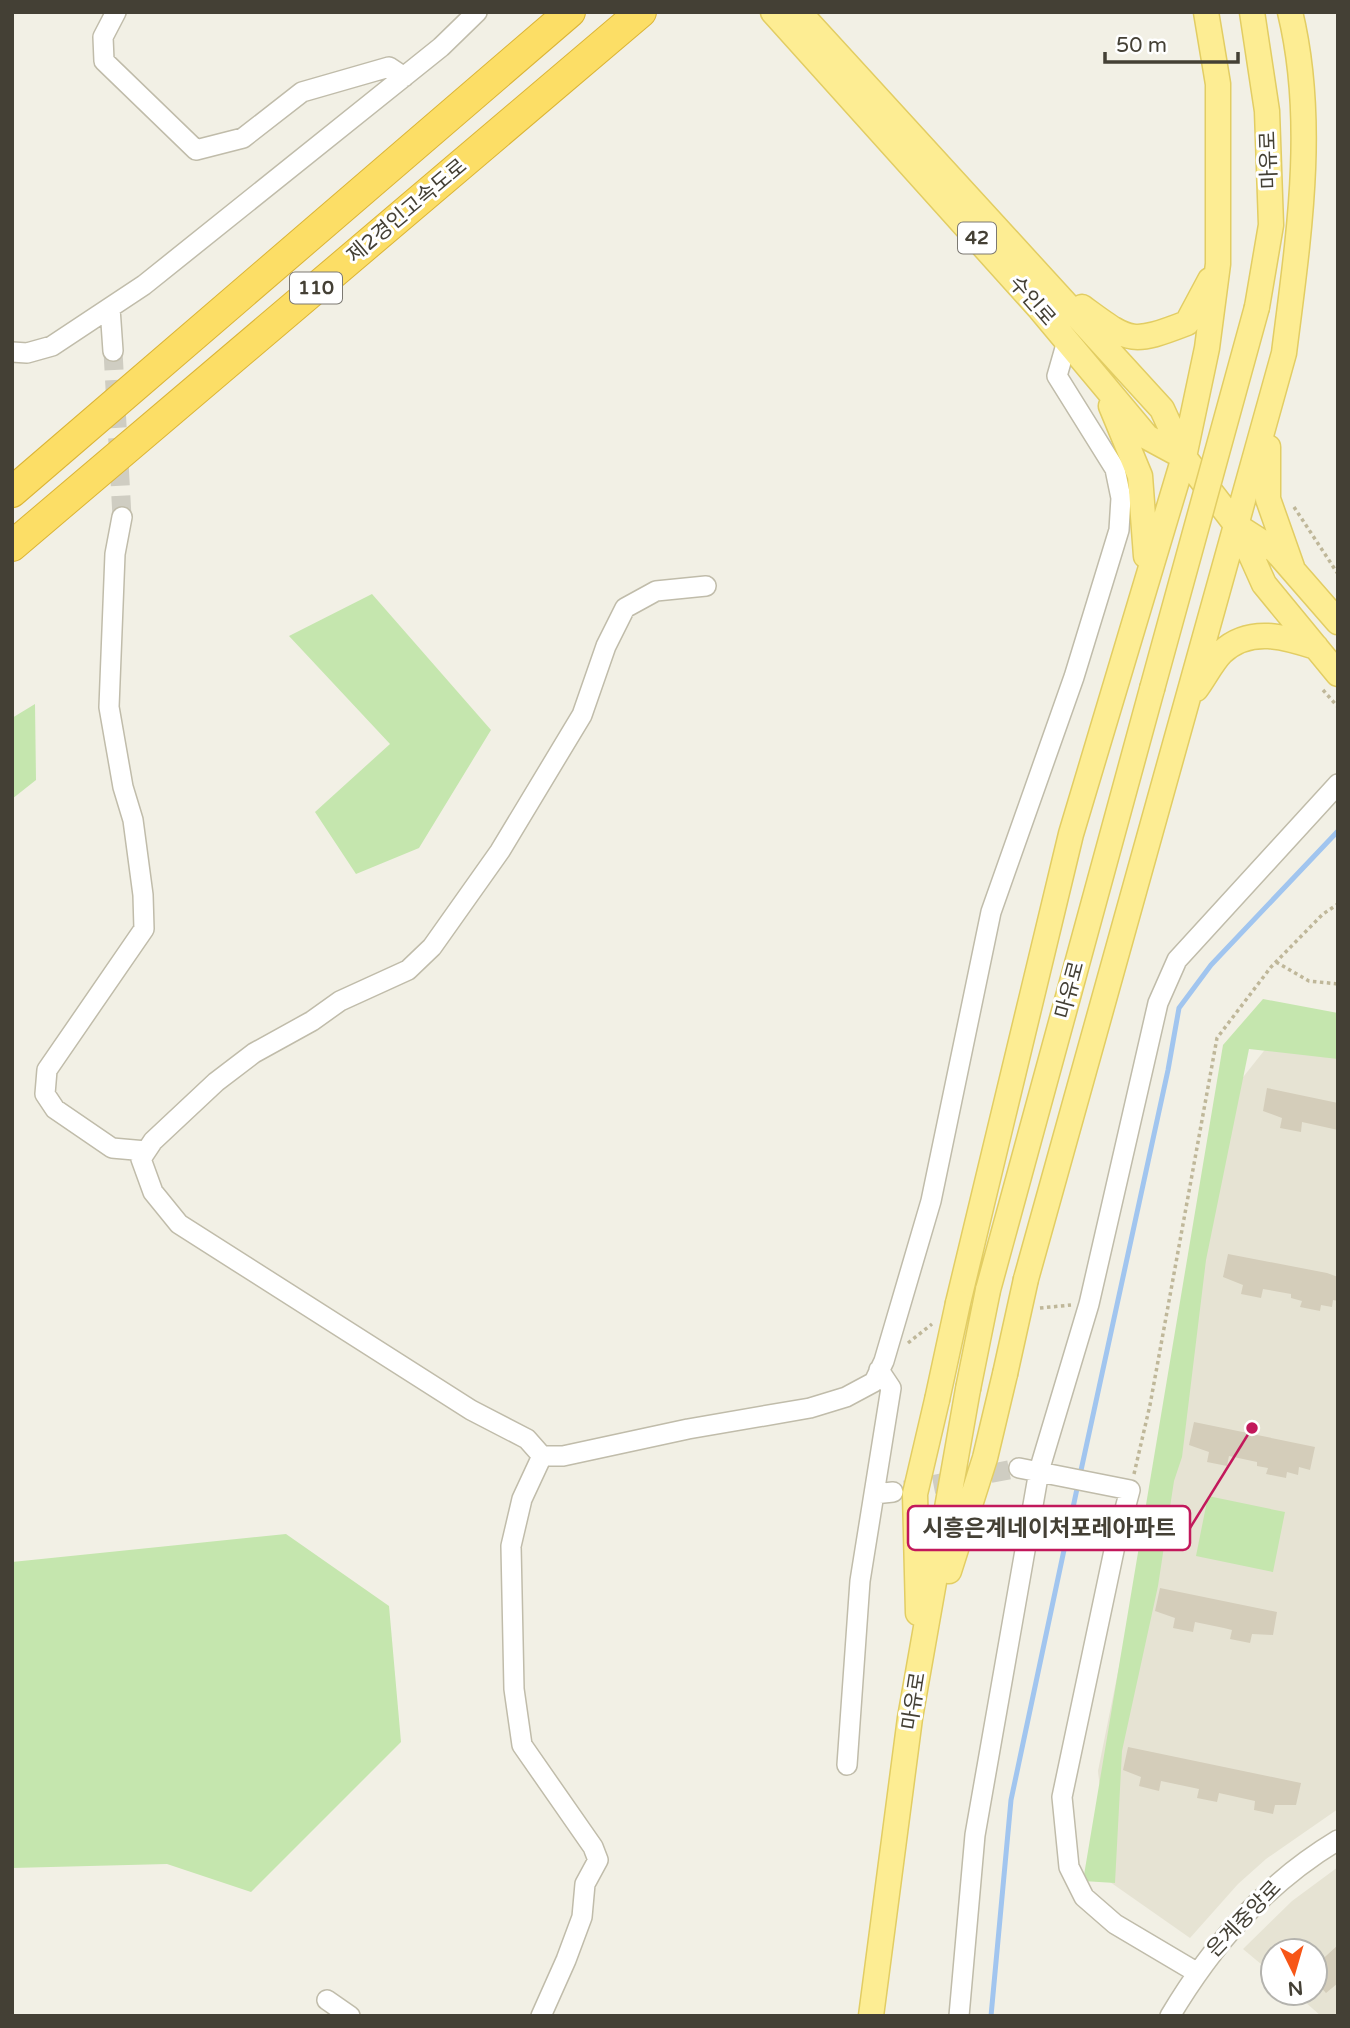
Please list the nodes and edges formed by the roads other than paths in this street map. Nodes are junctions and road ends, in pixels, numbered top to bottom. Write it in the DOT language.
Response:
graph roads {
  1 [pos="116,12"];
  2 [pos="477,12"];
  3 [pos="570,12"];
  4 [pos="773,12"];
  5 [pos="799,12"];
  6 [pos="1206,12"];
  7 [pos="1252,12"];
  8 [pos="1290,12"];
  9 [pos="630,22"];
  10 [pos="404,77"];
  11 [pos="1218,264"];
  12 [pos="1031,267"];
  13 [pos="110,308"];
  14 [pos="1067,341"];
  15 [pos="113,351"];
  16 [pos="12,352"];
  17 [pos="1101,383"];
  18 [pos="1273,390"];
  19 [pos="1184,457"];
  20 [pos="12,492"];
  21 [pos="122,517"];
  22 [pos="1237,526"];
  23 [pos="12,546"];
  24 [pos="1293,568"];
  25 [pos="1147,574"];
  26 [pos="706,586"];
  27 [pos="1338,622"];
  28 [pos="1316,647"];
  29 [pos="1338,674"];
  30 [pos="1186,704"];
  31 [pos="1338,784"];
  32 [pos="146,1151"];
  33 [pos="879,1370"];
  34 [pos="542,1455"];
  35 [pos="1019,1468"];
  36 [pos="1043,1471"];
  37 [pos="920,1664"];
  38 [pos="847,1765"];
  39 [pos="1338,1840"];
  40 [pos="1196,1972"];
  41 [pos="327,2000"];
  42 [pos="350,2016"];
  43 [pos="541,2016"];
  44 [pos="871,2016"];
  45 [pos="959,2016"];
  46 [pos="1170,2016"];
  1 -- 10 [label="street"];
  2 -- 10 [label="street"];
  3 -- 20 [label="highway, 제2경인고속도로 / 110"];
  4 -- 14 [label="main road, 수인로 / 42"];
  5 -- 12 [label="main road, 수인로 / 42"];
  6 -- 11 [label="main road"];
  7 -- 37 [label="main road, 마유로, bridge"];
  8 -- 18 [label="main road"];
  9 -- 23 [label="highway, 제2경인고속도로 / 110"];
  10 -- 13 [label="street"];
  11 -- 12 [label="main road"];
  11 -- 19 [label="main road"];
  12 -- 19 [label="main road, 수인로 / 42"];
  13 -- 15 [label="street"];
  13 -- 16 [label="street"];
  14 -- 17 [label="main road, 수인로 / 42"];
  14 -- 33 [label="street"];
  17 -- 19 [label="main road, 수인로 / 42"];
  17 -- 25 [label="main road"];
  18 -- 22 [label="main road"];
  18 -- 24 [label="main road"];
  19 -- 22 [label="main road, 수인로 / 42"];
  19 -- 25 [label="main road"];
  21 -- 32 [label="street"];
  22 -- 24 [label="main road, 수인로 / 42"];
  22 -- 28 [label="main road, 수인로 / 42"];
  22 -- 30 [label="main road"];
  24 -- 27 [label="main road, 수인로 / 42"];
  25 -- 37 [label="main road, bridge"];
  26 -- 32 [label="street"];
  28 -- 29 [label="main road, 수인로 / 42"];
  28 -- 30 [label="main road"];
  30 -- 37 [label="main road, bridge"];
  31 -- 36 [label="street"];
  32 -- 34 [label="street"];
  33 -- 34 [label="street"];
  33 -- 38 [label="street"];
  34 -- 43 [label="street"];
  35 -- 36 [label="street"];
  36 -- 40 [label="street"];
  36 -- 45 [label="street"];
  37 -- 44 [label="main road, 마유로"];
  39 -- 40 [label="street, 은계중앙로"];
  40 -- 46 [label="street, 은계중앙로"];
  41 -- 42 [label="street"];
}
